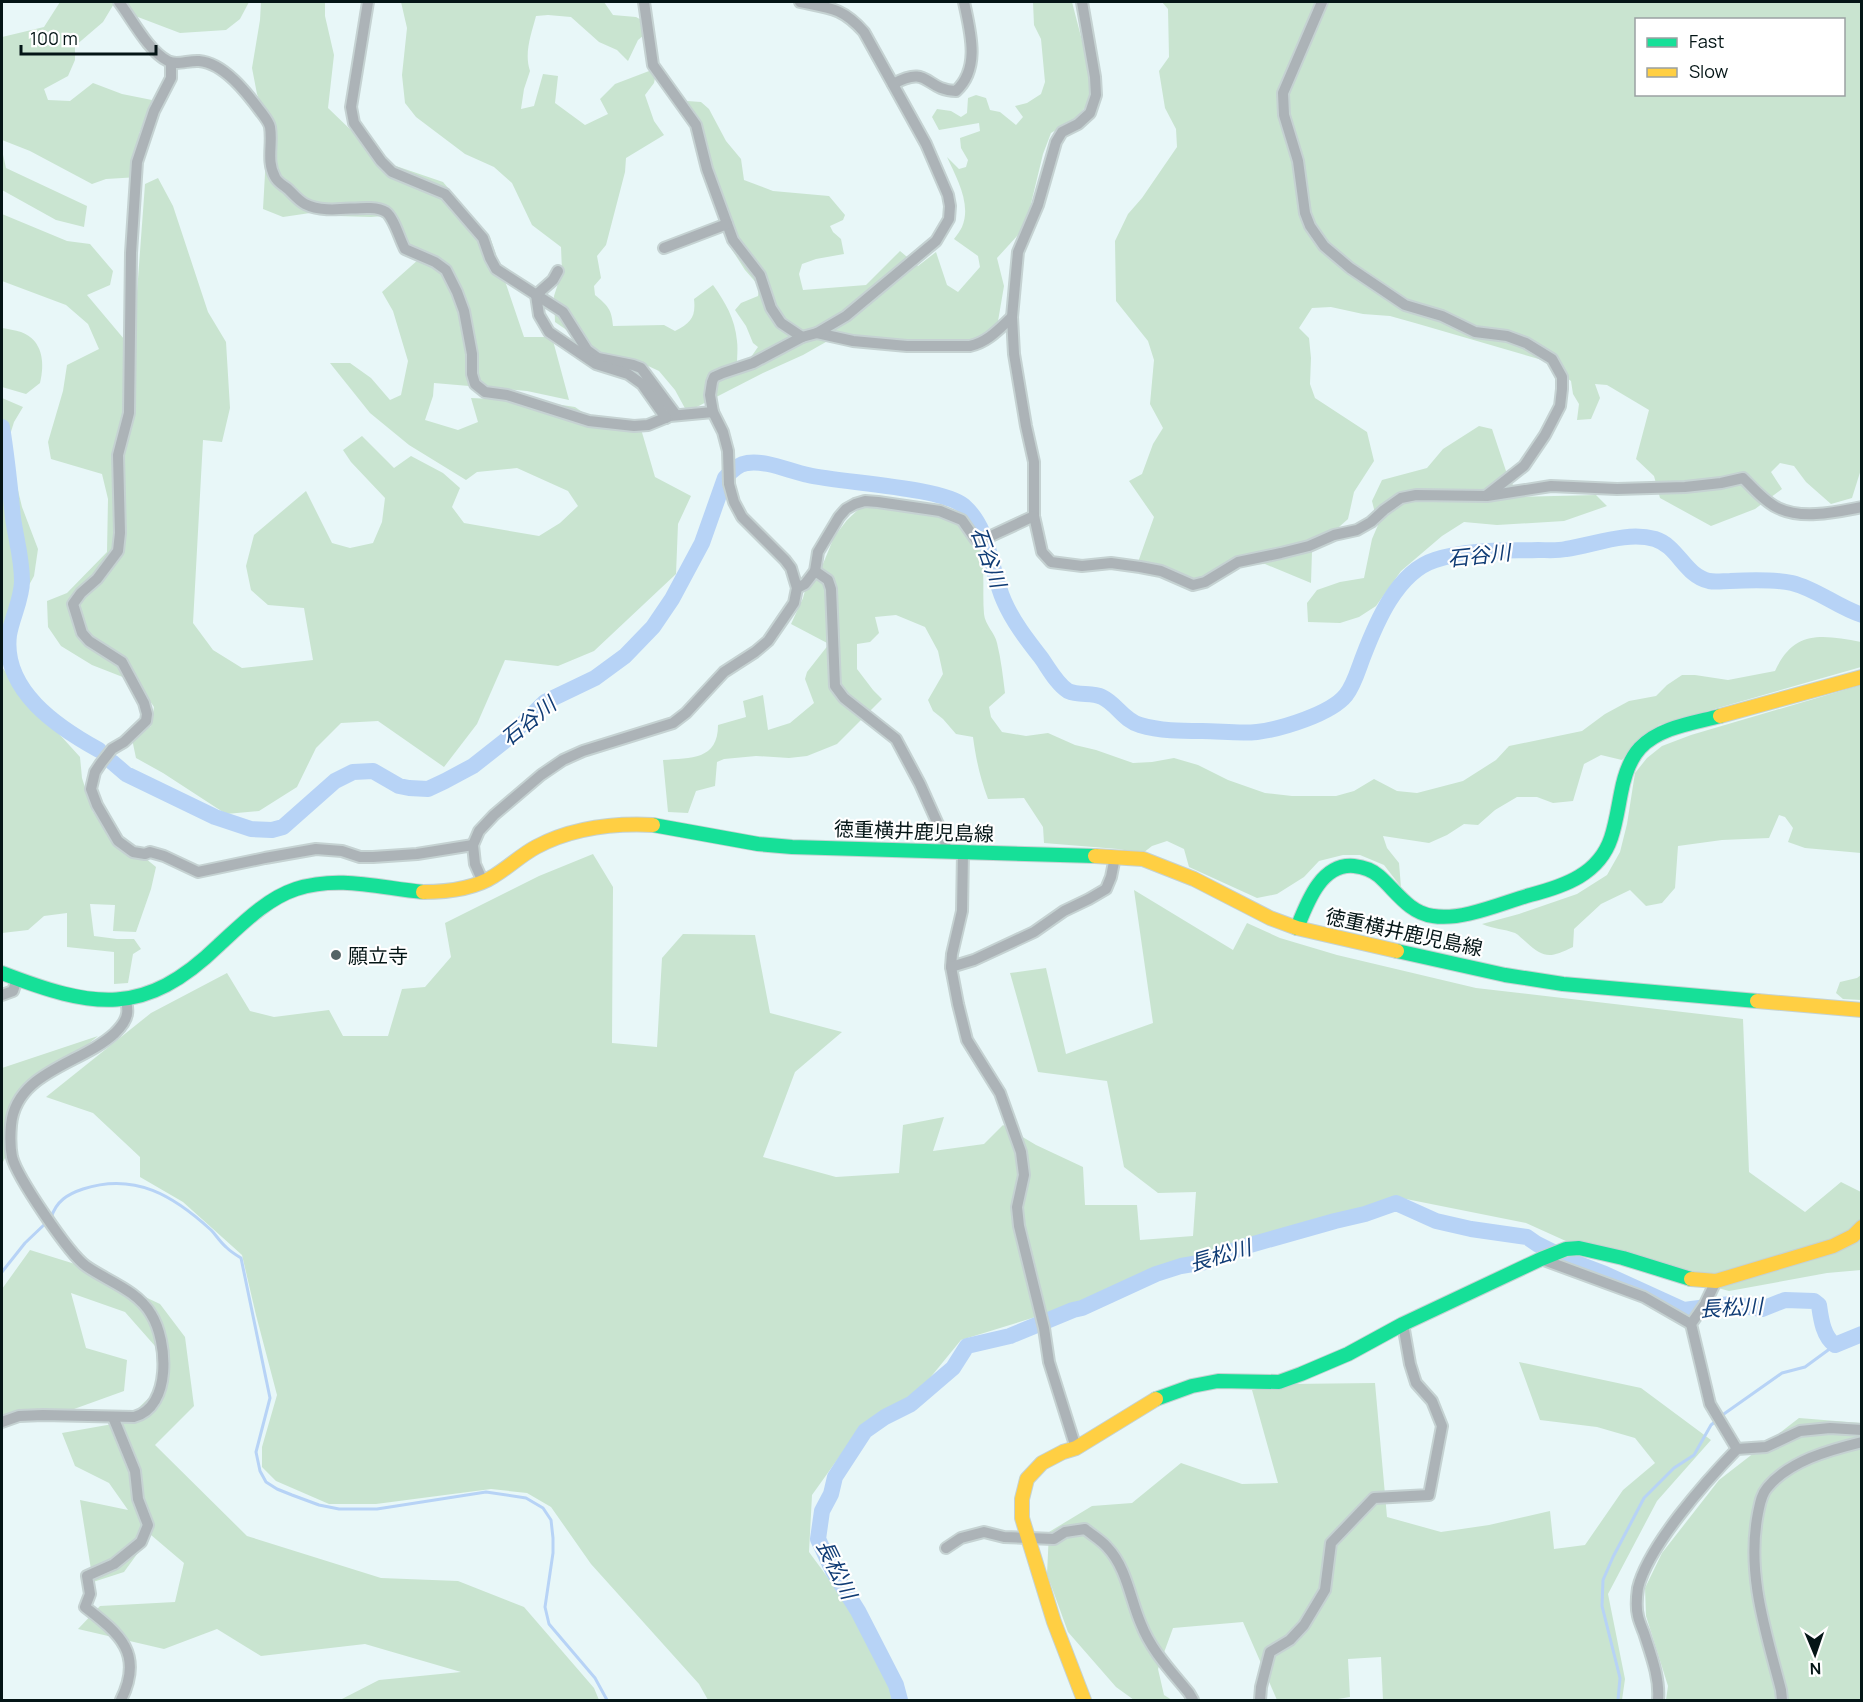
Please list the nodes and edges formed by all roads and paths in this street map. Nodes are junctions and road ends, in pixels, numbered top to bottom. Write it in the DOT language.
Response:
graph roads {
  1 [pos="119,2"];
  2 [pos="368,2"];
  3 [pos="644,2"];
  4 [pos="800,2"];
  5 [pos="964,2"];
  6 [pos="1082,2"];
  7 [pos="1322,2"];
  8 [pos="171,63"];
  9 [pos="893,84"];
  10 [pos="727,224"];
  11 [pos="664,248"];
  12 [pos="558,271"];
  13 [pos="537,295"];
  14 [pos="1012,317"];
  15 [pos="817,333"];
  16 [pos="802,337"];
  17 [pos="713,412"];
  18 [pos="671,416"];
  19 [pos="1487,496"];
  20 [pos="1862,507"];
  21 [pos="1034,516"];
  22 [pos="815,571"];
  23 [pos="797,588"];
  24 [pos="1862,677"];
  25 [pos="473,845"];
  26 [pos="946,851"];
  27 [pos="963,852"];
  28 [pos="1115,857"];
  29 [pos="483,882"];
  30 [pos="1297,928"];
  31 [pos="951,967"];
  32 [pos="2,974"];
  33 [pos="17,979"];
  34 [pos="2,995"];
  35 [pos="126,1000"];
  36 [pos="1862,1010"];
  37 [pos="1859,1234"];
  38 [pos="1544,1258"];
  39 [pos="1716,1281"];
  40 [pos="1693,1321"];
  41 [pos="1403,1324"];
  42 [pos="113,1418"];
  43 [pos="2,1422"];
  44 [pos="1862,1430"];
  45 [pos="1862,1442"];
  46 [pos="1076,1448"];
  47 [pos="1737,1449"];
  48 [pos="1027,1538"];
  49 [pos="946,1548"];
  50 [pos="121,1701"];
  51 [pos="1084,1701"];
  52 [pos="1193,1701"];
  53 [pos="1260,1701"];
  54 [pos="1658,1701"];
  55 [pos="1782,1701"];
  1 -- 8 [label="street"];
  2 -- 13 [label="street"];
  3 -- 10 [label="street"];
  4 -- 9 [label="street"];
  5 -- 9 [label="street"];
  6 -- 14 [label="street"];
  7 -- 19 [label="street"];
  8 -- 18 [label="street"];
  8 -- 25 [label="street"];
  9 -- 15 [label="street"];
  10 -- 11 [label="street"];
  10 -- 16 [label="street"];
  12 -- 13 [label="street"];
  13 -- 18 [label="street"];
  13 -- 18 [label="street"];
  14 -- 15 [label="street"];
  14 -- 21 [label="street"];
  15 -- 16 [label="street"];
  16 -- 17 [label="street"];
  17 -- 18 [label="street"];
  17 -- 23 [label="street"];
  19 -- 20 [label="street"];
  19 -- 21 [label="street"];
  21 -- 22 [label="street"];
  22 -- 23 [label="street"];
  22 -- 26 [label="street"];
  23 -- 25 [label="street"];
  24 -- 30 [label="main road"];
  25 -- 29 [label="street"];
  26 -- 27 [label="main road, 徳重横井鹿児島線"];
  26 -- 29 [label="main road, 徳重横井鹿児島線"];
  27 -- 28 [label="main road, 徳重横井鹿児島線"];
  27 -- 31 [label="street"];
  28 -- 30 [label="main road, 徳重横井鹿児島線"];
  28 -- 31 [label="street"];
  29 -- 35 [label="main road, 徳重横井鹿児島線"];
  30 -- 36 [label="main road, 徳重横井鹿児島線"];
  31 -- 46 [label="street"];
  32 -- 33 [label="main road, 徳重横井鹿児島線"];
  33 -- 34 [label="street"];
  33 -- 35 [label="main road, 徳重横井鹿児島線"];
  35 -- 42 [label="street"];
  37 -- 39 [label="main road"];
  38 -- 39 [label="main road"];
  38 -- 40 [label="street"];
  38 -- 41 [label="main road"];
  39 -- 40 [label="street"];
  40 -- 47 [label="street"];
  41 -- 46 [label="main road"];
  41 -- 53 [label="street"];
  42 -- 43 [label="street"];
  42 -- 50 [label="street"];
  44 -- 47 [label="street"];
  45 -- 55 [label="street"];
  46 -- 48 [label="main road"];
  47 -- 54 [label="street"];
  48 -- 49 [label="street"];
  48 -- 51 [label="main road"];
  48 -- 52 [label="street"];
}
